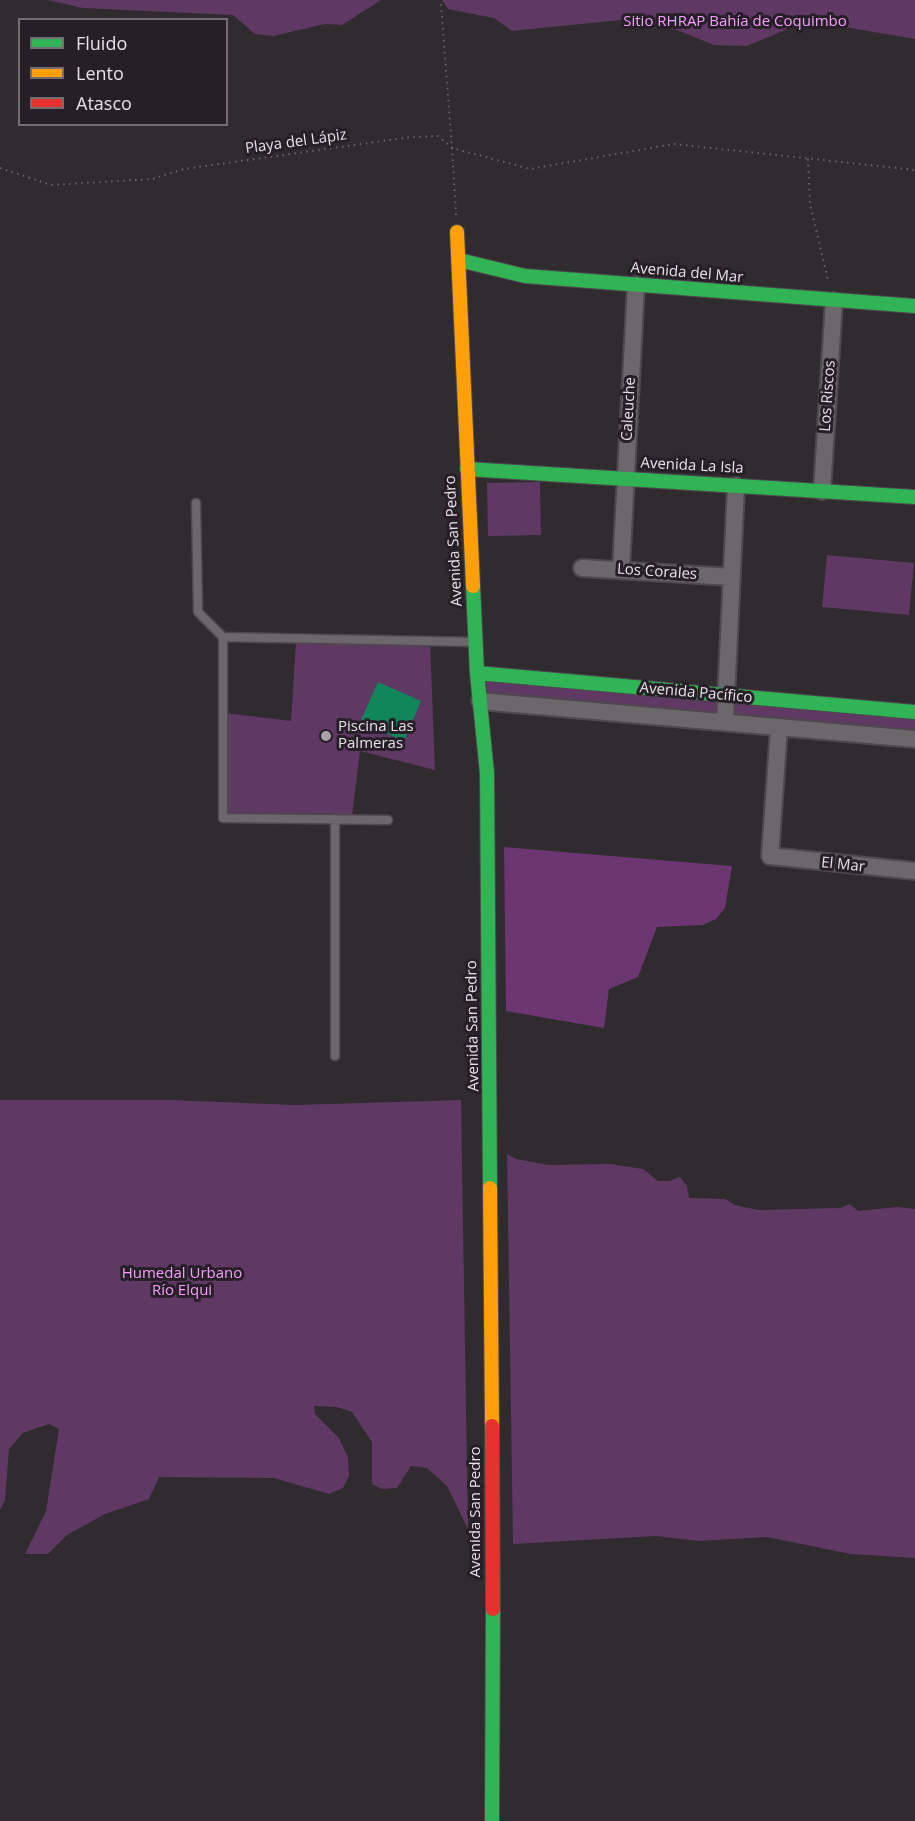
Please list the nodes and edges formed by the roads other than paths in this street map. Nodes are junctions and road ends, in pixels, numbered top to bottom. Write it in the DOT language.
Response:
graph roads {
  1 [pos="457,232"];
  2 [pos="459,260"];
  3 [pos="636,285"];
  4 [pos="834,301"];
  5 [pos="915,306"];
  6 [pos="467,469"];
  7 [pos="625,479"];
  8 [pos="736,486"];
  9 [pos="822,491"];
  10 [pos="915,497"];
  11 [pos="196,503"];
  12 [pos="582,568"];
  13 [pos="621,570"];
  14 [pos="732,577"];
  15 [pos="224,637"];
  16 [pos="475,642"];
  17 [pos="477,674"];
  18 [pos="726,695"];
  19 [pos="480,701"];
  20 [pos="915,712"];
  21 [pos="725,721"];
  22 [pos="779,727"];
  23 [pos="915,739"];
  24 [pos="334,819"];
  25 [pos="388,820"];
  26 [pos="915,872"];
  27 [pos="335,1056"];
  28 [pos="492,1821"];
  1 -- 2 [label="street, Avenida San Pedro"];
  2 -- 3 [label="street, Avenida del Mar"];
  2 -- 6 [label="street, Avenida San Pedro"];
  3 -- 4 [label="street, Avenida del Mar"];
  3 -- 7 [label="street, Caleuche"];
  4 -- 5 [label="street, Avenida del Mar"];
  4 -- 9 [label="street, Los Riscos"];
  6 -- 7 [label="street, Avenida La Isla"];
  6 -- 16 [label="street, Avenida San Pedro"];
  7 -- 8 [label="street, Avenida La Isla"];
  7 -- 13 [label="street, Caleuche"];
  8 -- 9 [label="street, Avenida La Isla"];
  8 -- 14 [label="street"];
  9 -- 10 [label="street, Avenida La Isla"];
  11 -- 15 [label="lane"];
  12 -- 13 [label="street, Los Corales"];
  13 -- 14 [label="street, Los Corales"];
  14 -- 18 [label="street"];
  15 -- 16 [label="lane"];
  15 -- 24 [label="lane"];
  16 -- 17 [label="street, Avenida San Pedro"];
  17 -- 18 [label="street, Avenida Pacífico"];
  17 -- 19 [label="street, Avenida San Pedro"];
  18 -- 20 [label="street, Avenida Pacífico"];
  18 -- 21 [label="street"];
  19 -- 21 [label="street, Avenida Pacífico"];
  19 -- 28 [label="street, Avenida San Pedro"];
  21 -- 22 [label="street, Avenida Pacífico"];
  22 -- 23 [label="street, Avenida Pacífico"];
  22 -- 26 [label="street, El Mar"];
  24 -- 25 [label="lane"];
  24 -- 27 [label="lane"];
}
